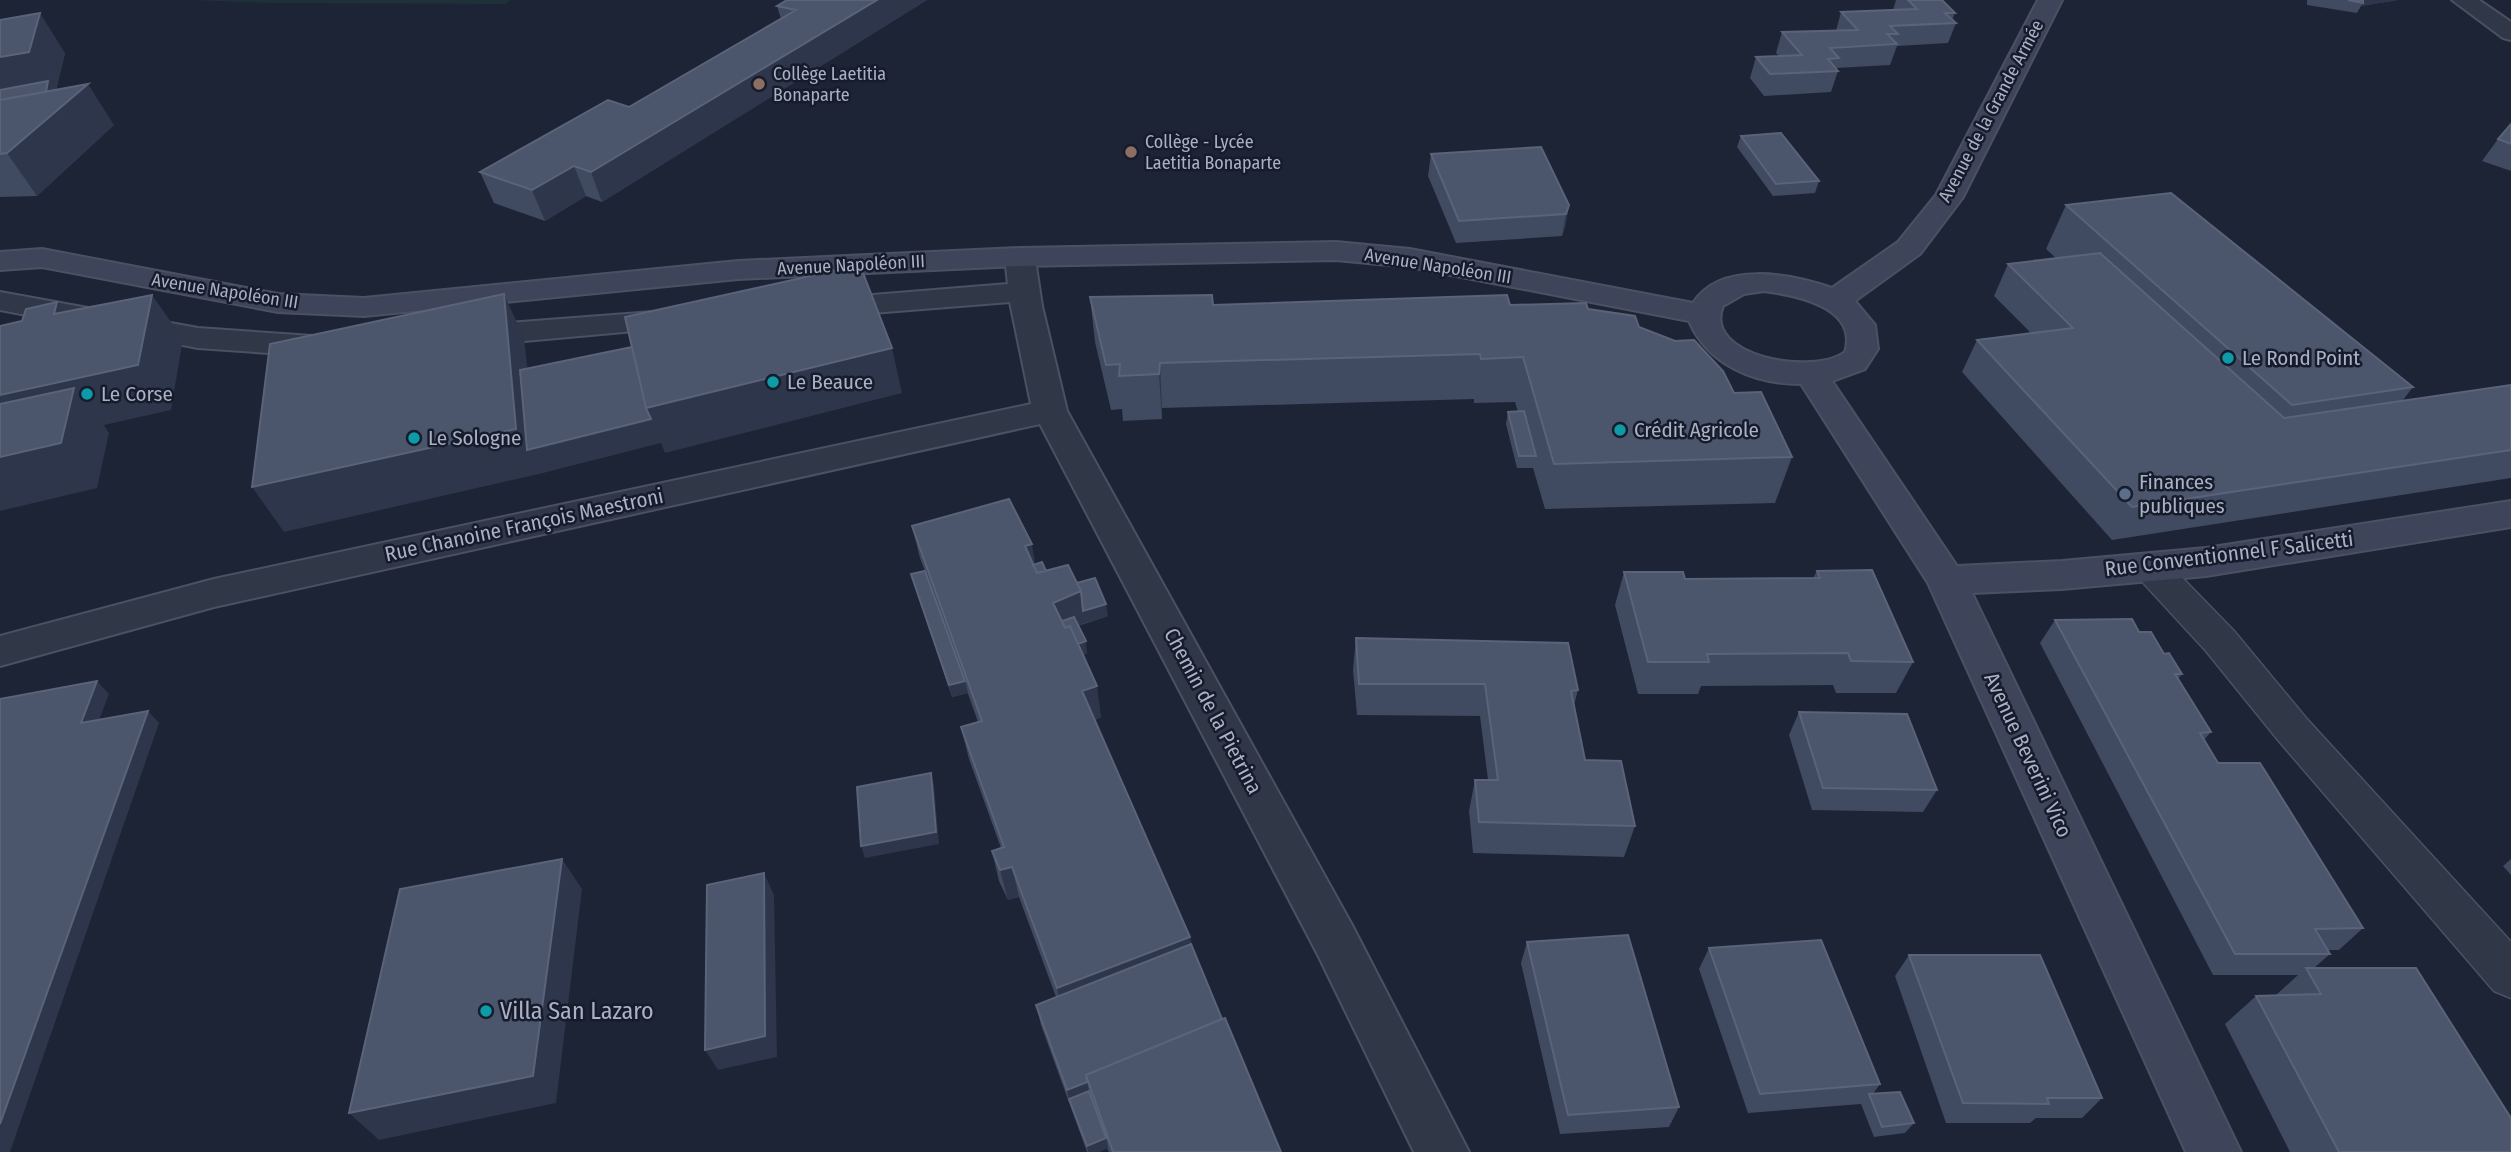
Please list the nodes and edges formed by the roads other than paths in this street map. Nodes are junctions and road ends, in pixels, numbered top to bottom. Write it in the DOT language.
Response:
graph roads {
  1 [pos="2050,0"];
  2 [pos="2464,0"];
  3 [pos="2511,33"];
  4 [pos="1020,257"];
  5 [pos="973,260"];
  6 [pos="0,261"];
  7 [pos="1024,292"];
  8 [pos="974,296"];
  9 [pos="0,301"];
  10 [pos="1835,301"];
  11 [pos="796,310"];
  12 [pos="1703,314"];
  13 [pos="714,317"];
  14 [pos="124,324"];
  15 [pos="440,338"];
  16 [pos="62,341"];
  17 [pos="358,345"];
  18 [pos="1812,375"];
  19 [pos="1050,411"];
  20 [pos="2511,514"];
  21 [pos="2149,566"];
  22 [pos="1946,580"];
  23 [pos="0,651"];
  24 [pos="2511,976"];
  25 [pos="1442,1152"];
  26 [pos="2214,1152"];
  1 -- 10 [label="main road, Avenue de la Grande Armée"];
  2 -- 3 [label="street"];
  4 -- 5 [label="main road, Avenue Napoléon III"];
  4 -- 7 [label="street, Chemin de la Pietrina"];
  4 -- 12 [label="main road, Avenue Napoléon III"];
  5 -- 6 [label="main road, Avenue Napoléon III"];
  5 -- 8 [label="street"];
  7 -- 8 [label="street"];
  7 -- 19 [label="street, Chemin de la Pietrina"];
  8 -- 11 [label="street"];
  9 -- 14 [label="street"];
  10 -- 12 [label="main road"];
  10 -- 18 [label="main road"];
  12 -- 18 [label="main road"];
  13 -- 15 [label="street"];
  14 -- 16 [label="street"];
  14 -- 17 [label="street"];
  18 -- 22 [label="main road, Avenue Beverini Vico"];
  19 -- 23 [label="street, Rue Chanoine François Maestroni"];
  19 -- 25 [label="street, Chemin de la Pietrina"];
  20 -- 21 [label="main road, Rue Conventionnel F Salicetti"];
  21 -- 22 [label="main road, Rue Conventionnel F Salicetti"];
  21 -- 24 [label="lane"];
  22 -- 26 [label="main road, Avenue Beverini Vico"];
}
